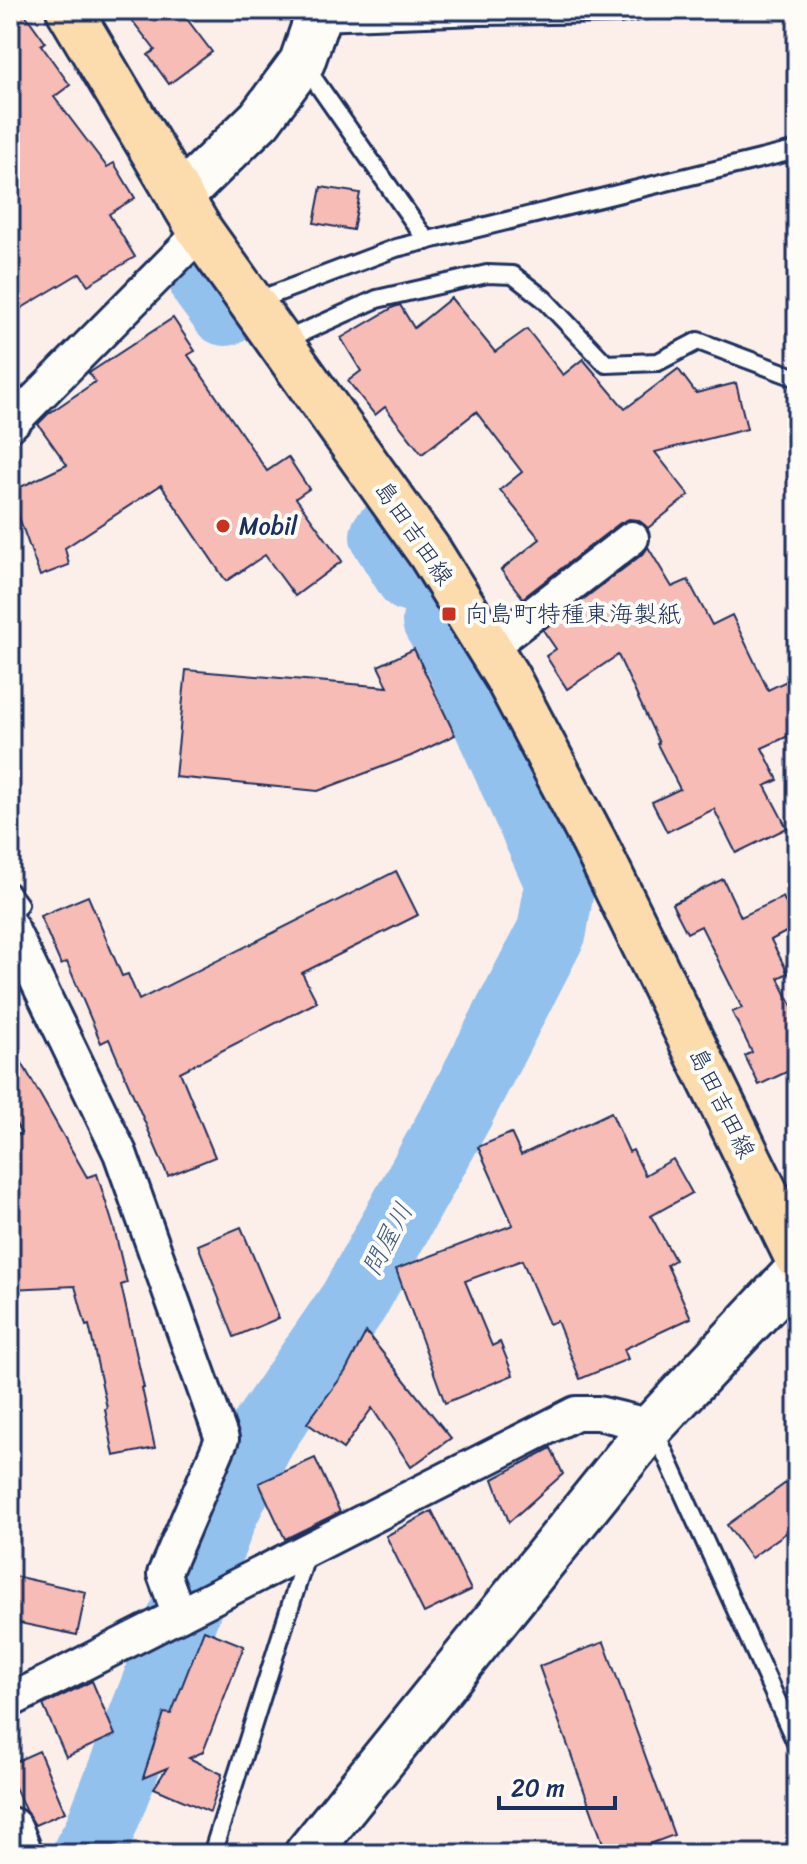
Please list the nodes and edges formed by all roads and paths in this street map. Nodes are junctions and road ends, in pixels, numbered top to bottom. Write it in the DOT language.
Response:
graph roads {
  1 [pos="69,10"];
  2 [pos="646,10"];
  3 [pos="313,32"];
  4 [pos="797,150"];
  5 [pos="191,214"];
  6 [pos="427,241"];
  7 [pos="251,302"];
  8 [pos="280,343"];
  9 [pos="797,378"];
  10 [pos="10,425"];
  11 [pos="632,538"];
  12 [pos="489,648"];
  13 [pos="10,892"];
  14 [pos="10,917"];
  15 [pos="10,925"];
  16 [pos="797,1257"];
  17 [pos="797,1271"];
  18 [pos="652,1426"];
  19 [pos="308,1549"];
  20 [pos="179,1615"];
  21 [pos="10,1701"];
  22 [pos="797,1745"];
  23 [pos="10,1830"];
  24 [pos="20,1854"];
  25 [pos="212,1854"];
  26 [pos="307,1854"];
  1 -- 5 [label="main road, 島田吉田線"];
  2 -- 3 [label="lane"];
  3 -- 5 [label="street"];
  3 -- 6 [label="lane"];
  4 -- 6 [label="lane"];
  5 -- 7 [label="main road, 島田吉田線"];
  5 -- 10 [label="street"];
  6 -- 7 [label="lane"];
  7 -- 8 [label="main road, 島田吉田線"];
  8 -- 9 [label="lane"];
  8 -- 12 [label="main road, 島田吉田線"];
  11 -- 12 [label="street"];
  12 -- 16 [label="main road, 島田吉田線"];
  13 -- 14 [label="lane"];
  15 -- 20 [label="street"];
  17 -- 18 [label="street"];
  18 -- 19 [label="street"];
  18 -- 22 [label="lane"];
  18 -- 26 [label="street"];
  19 -- 20 [label="street"];
  19 -- 25 [label="lane"];
  20 -- 21 [label="street"];
  23 -- 24 [label="street"];
}
